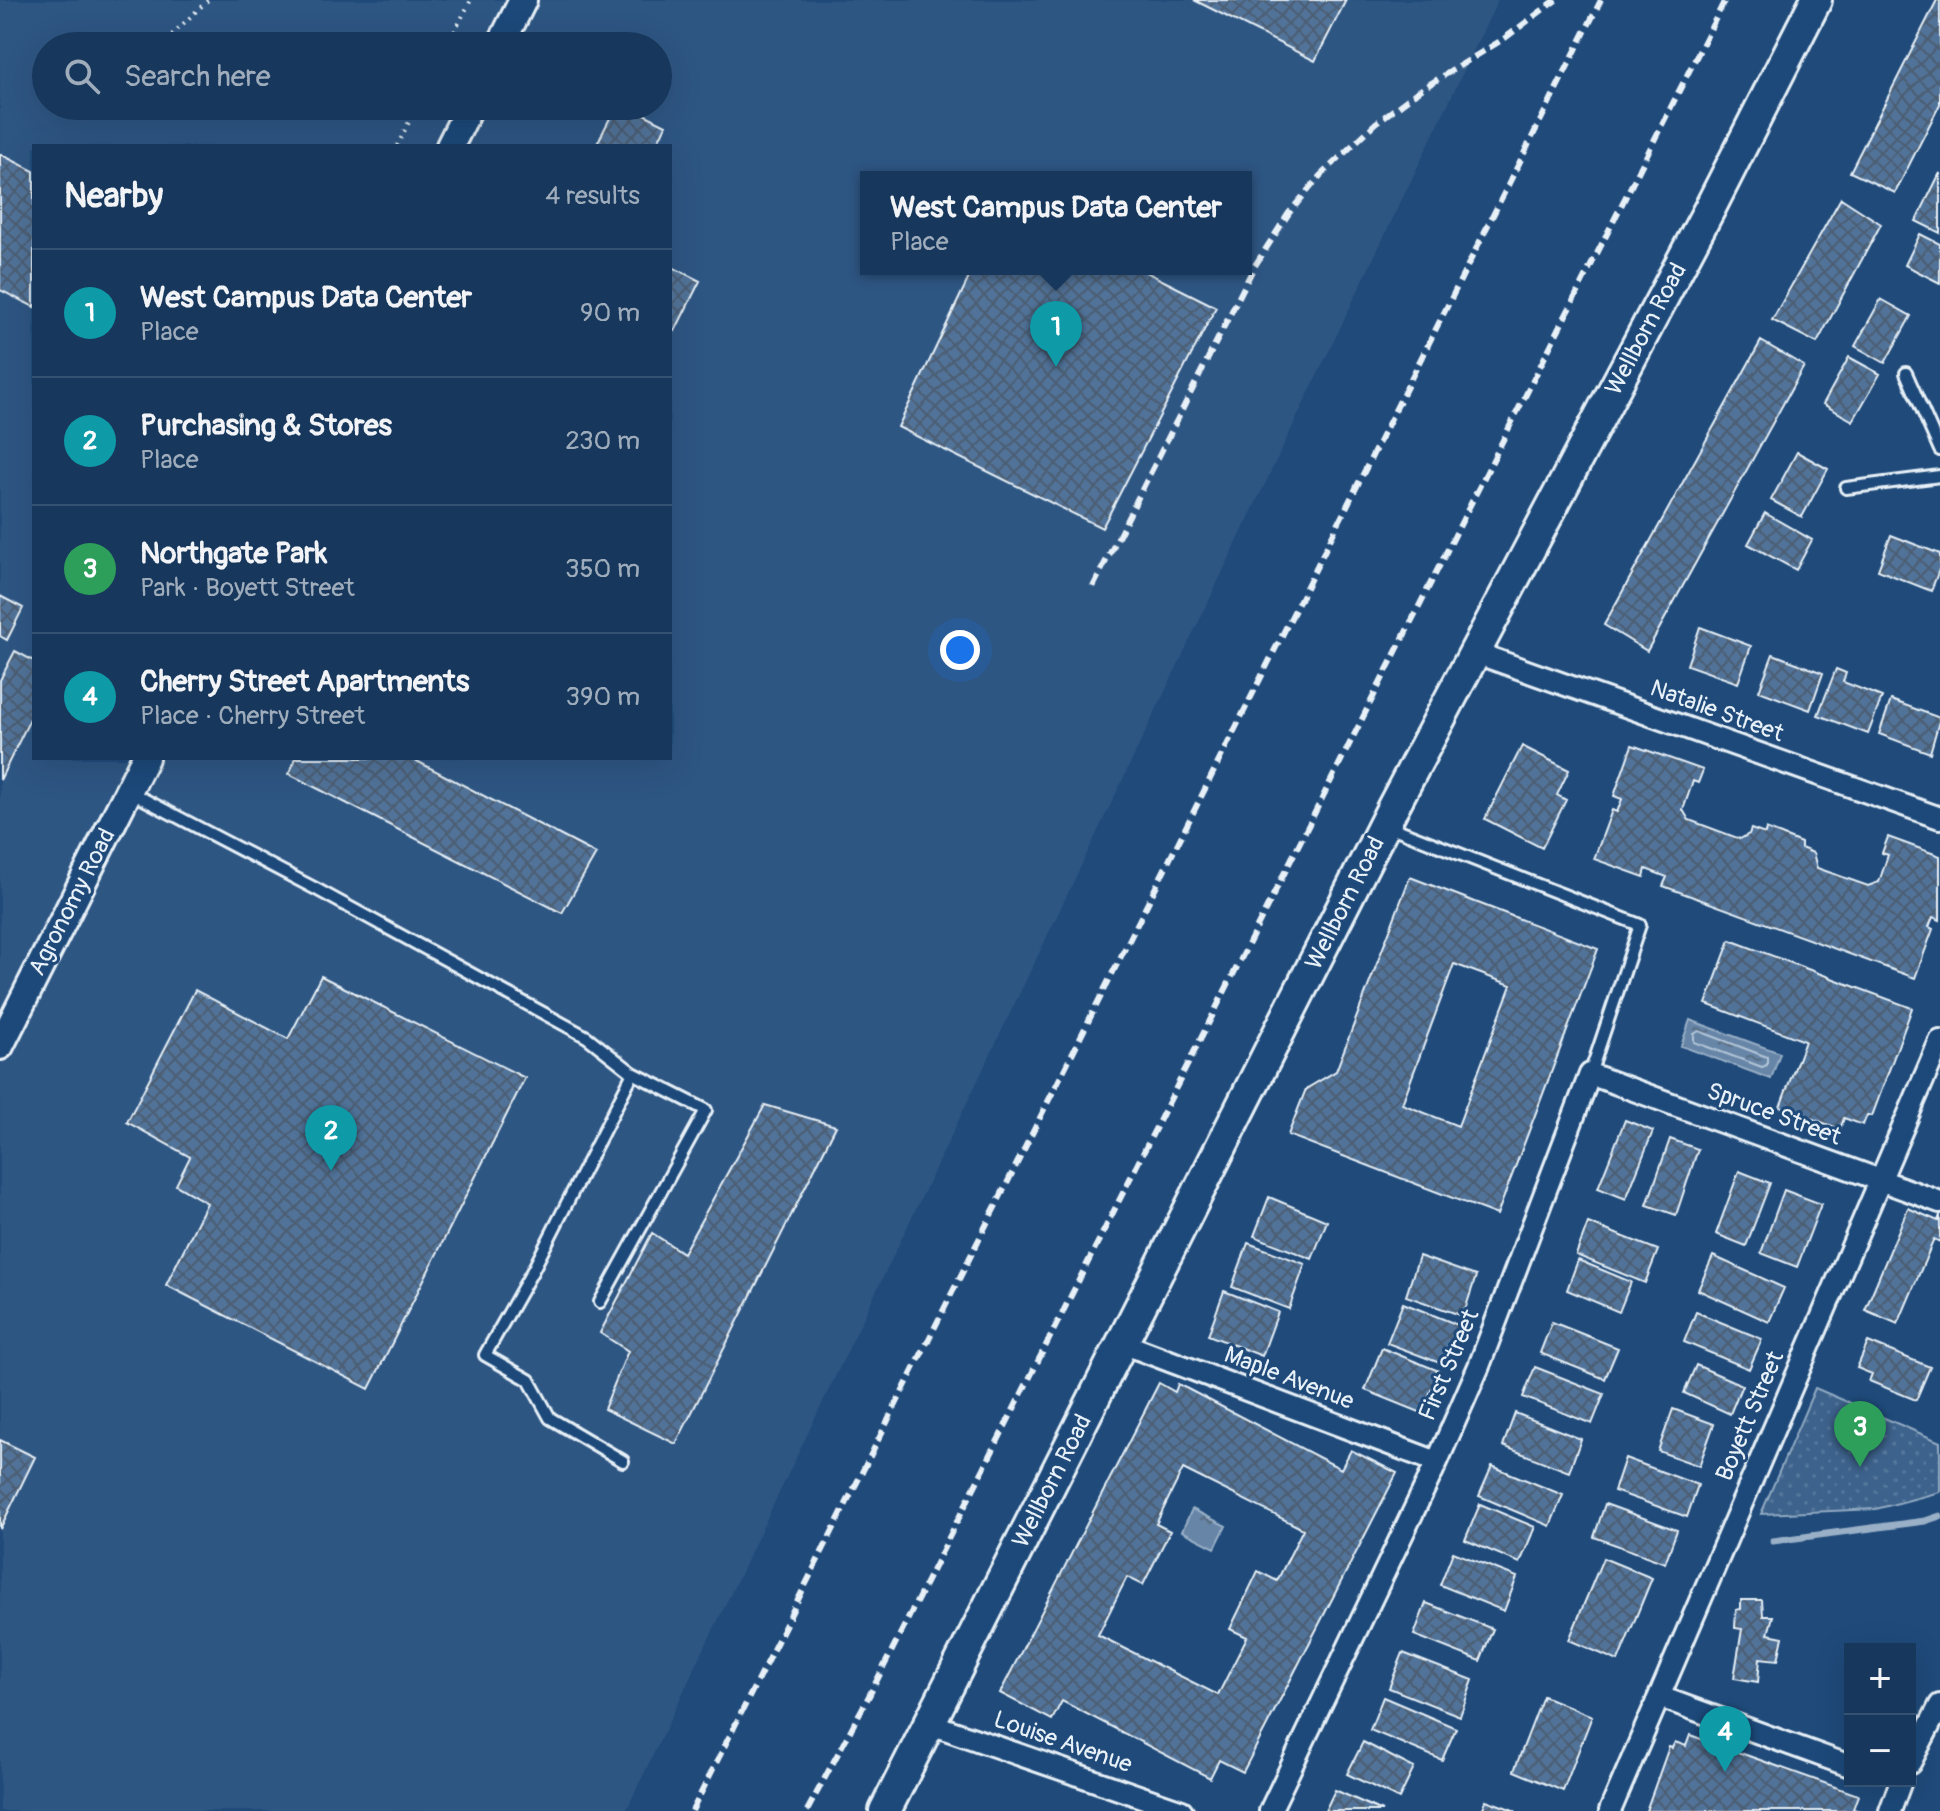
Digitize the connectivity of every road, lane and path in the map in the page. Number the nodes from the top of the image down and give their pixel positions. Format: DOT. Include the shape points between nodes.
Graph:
graph roads {
  1 [pos="208,0"];
  2 [pos="471,0"];
  3 [pos="523,0"];
  4 [pos="1816,0"];
  5 [pos="175,32"];
  6 [pos="454,32"];
  7 [pos="507,32"];
  8 [pos="410,120"];
  9 [pos="463,120"];
  10 [pos="398,144"];
  11 [pos="451,144"];
  12 [pos="1906,373"];
  13 [pos="1940,450"];
  14 [pos="1940,476"];
  15 [pos="1846,488"];
  16 [pos="1476,653"];
  17 [pos="144,760"];
  18 [pos="128,791"];
  19 [pos="1940,818"];
  20 [pos="1385,825"];
  21 [pos="1940,1041"];
  22 [pos="0,1046"];
  23 [pos="633,1073"];
  24 [pos="1590,1074"];
  25 [pos="1879,1180"];
  26 [pos="1940,1202"];
  27 [pos="600,1302"];
  28 [pos="1122,1343"];
  29 [pos="623,1461"];
  30 [pos="1437,1462"];
  31 [pos="1660,1697"];
  32 [pos="1940,1705"];
  33 [pos="928,1723"];
  34 [pos="1916,1751"];
  35 [pos="1844,1764"];
  36 [pos="1897,1787"];
  37 [pos="885,1811"];
  38 [pos="1182,1811"];
  39 [pos="1270,1811"];
  40 [pos="1610,1811"];
  41 [pos="1890,1811"];
  1 -- 5 [label="path"];
  2 -- 6 [label="path"];
  3 -- 7 [label="street"];
  4 -- 16 [label="main road, Wellborn Road"];
  8 -- 10 [label="path"];
  9 -- 11 [label="street"];
  12 -- 13 [label="lane"];
  14 -- 15 [label="lane"];
  16 -- 19 [label="street, Natalie Street"];
  16 -- 20 [label="main road, Wellborn Road"];
  17 -- 18 [label="street, Agronomy Road"];
  18 -- 22 [label="street, Agronomy Road"];
  18 -- 23 [label="lane" via="587,1037"];
  20 -- 24 [label="lane, First Street" via="1640,925"];
  20 -- 28 [label="main road, Wellborn Road"];
  21 -- 25 [label="street, Boyett Street"];
  23 -- 27 [label="lane" via="706,1110"];
  23 -- 29 [label="lane" via="485,1355 529,1380 550,1418"];
  24 -- 25 [label="street, Spruce Street"];
  24 -- 30 [label="street, First Street"];
  25 -- 26 [label="street, Spruce Street"];
  25 -- 31 [label="street, Boyett Street"];
  28 -- 30 [label="street, Maple Avenue"];
  28 -- 33 [label="main road, Wellborn Road"];
  30 -- 39 [label="street, First Street"];
  31 -- 35 [label="street"];
  31 -- 40 [label="street, Boyett Street"];
  32 -- 34 [label="street"];
  33 -- 37 [label="main road, Wellborn Road"];
  33 -- 38 [label="street, Louise Avenue"];
  36 -- 41 [label="street"];
}
